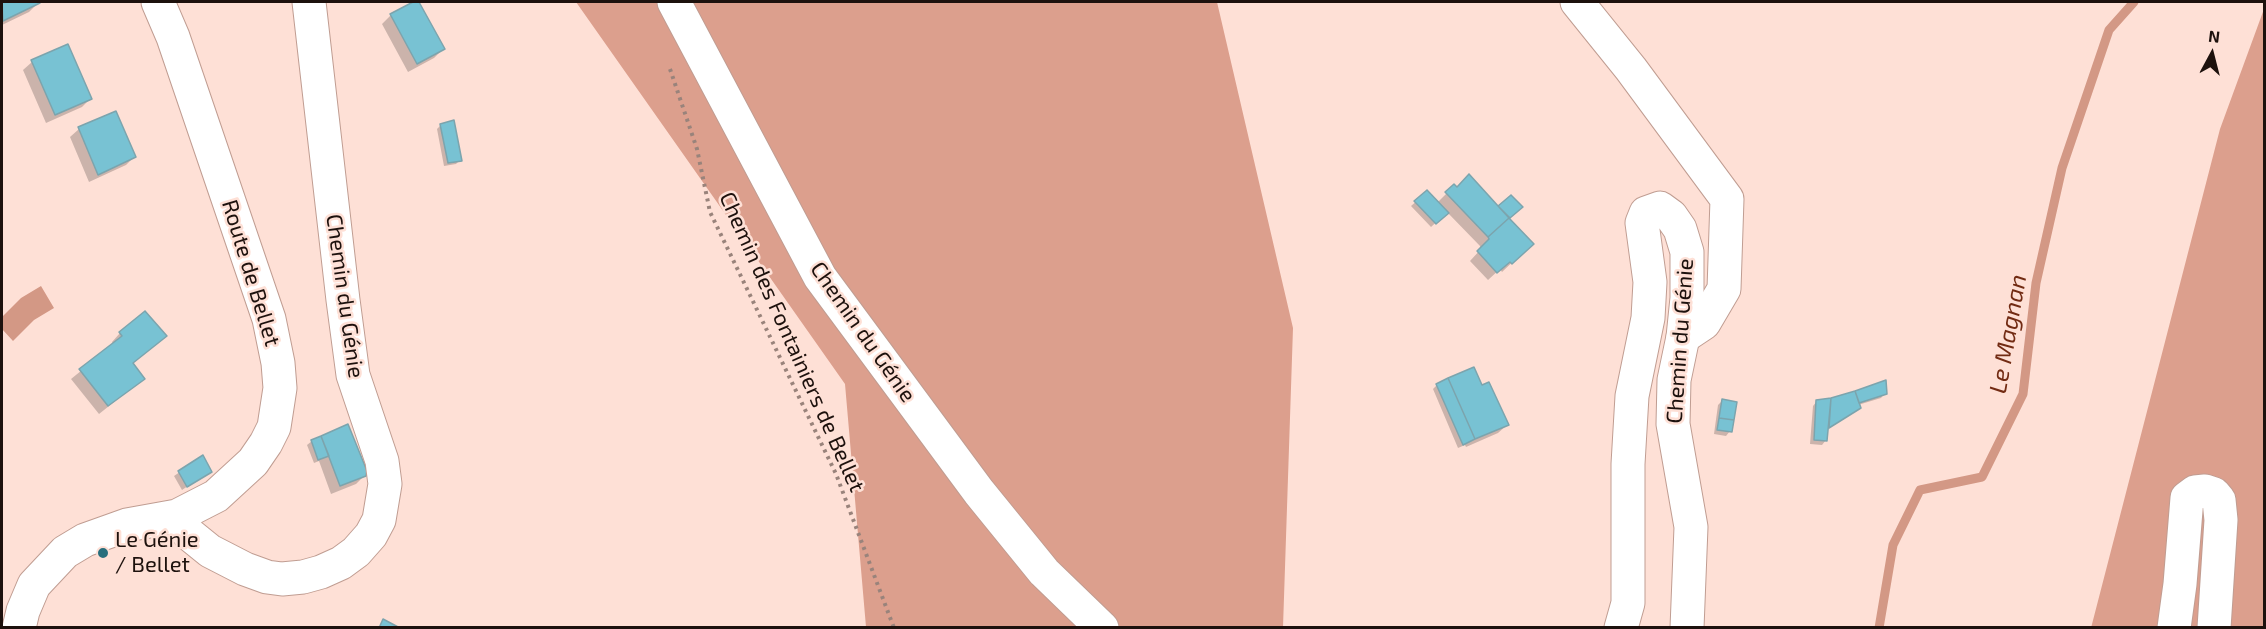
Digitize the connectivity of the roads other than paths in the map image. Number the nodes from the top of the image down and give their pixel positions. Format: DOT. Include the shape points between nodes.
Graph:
graph roads {
  1 [pos="158,2"];
  2 [pos="309,2"];
  3 [pos="674,2"];
  4 [pos="1577,2"];
  5 [pos="1683,337"];
  6 [pos="177,516"];
  7 [pos="19,627"];
  8 [pos="1102,627"];
  9 [pos="1621,627"];
  10 [pos="1687,627"];
  11 [pos="2174,627"];
  12 [pos="2214,627"];
  1 -- 6 [label="street, Route de Bellet" via="269,318 280,387 274,427 253,462 216,496"];
  2 -- 6 [label="street, Chemin du Génie" via="353,375 382,461 385,484 379,520 356,552 340,563 303,577 282,579 245,569 210,551 189,534"];
  3 -- 8 [label="street, Chemin du Génie" via="820,277 979,492 1044,572"];
  4 -- 5 [label="street" via="1727,199 1724,289 1704,323"];
  5 -- 9 [label="street, Chemin du Génie" via="1687,252 1680,229 1660,208 1646,213 1642,223 1650,282 1648,318 1632,396 1628,603"];
  5 -- 10 [label="street, Chemin du Génie" via="1674,380 1673,424 1691,527"];
  6 -- 7 [label="street, Route de Bellet" via="127,525 85,540 65,552 34,585"];
  11 -- 12 [label="street" via="2187,498 2205,491 2218,500 2221,520"];
}
